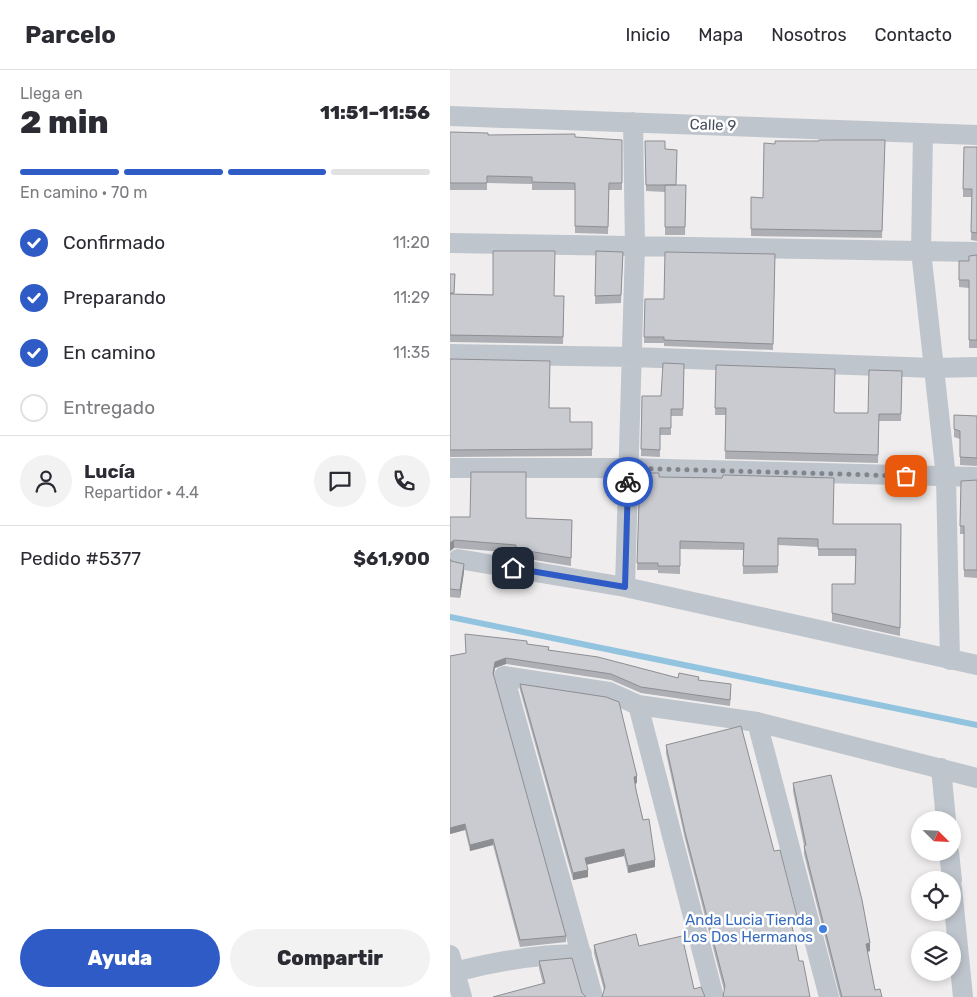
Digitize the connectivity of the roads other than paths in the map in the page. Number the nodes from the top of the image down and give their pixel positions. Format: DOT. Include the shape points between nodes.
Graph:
graph roads {
  1 [pos="450,116"];
  2 [pos="634,122"];
  3 [pos="923,133"];
  4 [pos="977,135"];
  5 [pos="450,243"];
  6 [pos="635,246"];
  7 [pos="921,251"];
  8 [pos="977,252"];
  9 [pos="450,354"];
  10 [pos="632,357"];
  11 [pos="977,367"];
  12 [pos="934,368"];
  13 [pos="450,468"];
  14 [pos="629,468"];
  15 [pos="946,477"];
  16 [pos="977,477"];
  17 [pos="458,559"];
  18 [pos="625,587"];
  19 [pos="950,660"];
  20 [pos="977,665"];
  21 [pos="638,705"];
  22 [pos="757,722"];
  23 [pos="941,768"];
  24 [pos="977,778"];
  25 [pos="945,811"];
  26 [pos="955,921"];
  27 [pos="582,954"];
  28 [pos="452,964"];
  29 [pos="458,996"];
  30 [pos="593,997"];
  31 [pos="714,997"];
  32 [pos="830,997"];
  33 [pos="963,997"];
  1 -- 2 [label="street, Calle 9"];
  2 -- 3 [label="street, Calle 9"];
  2 -- 6 [label="street"];
  3 -- 4 [label="street, Calle 9"];
  3 -- 7 [label="street"];
  5 -- 6 [label="street"];
  6 -- 7 [label="street"];
  6 -- 10 [label="street"];
  7 -- 8 [label="street"];
  7 -- 12 [label="street"];
  9 -- 10 [label="street"];
  10 -- 12 [label="street"];
  10 -- 14 [label="street"];
  11 -- 12 [label="street"];
  12 -- 15 [label="street"];
  13 -- 14 [label="street"];
  14 -- 15 [label="street"];
  14 -- 18 [label="street"];
  15 -- 16 [label="street"];
  15 -- 19 [label="street"];
  17 -- 18 [label="street"];
  18 -- 19 [label="street"];
  19 -- 20 [label="street"];
  21 -- 22 [label="street"];
  21 -- 27 [label="street" via="609,692 504,676"];
  21 -- 31 [label="street"];
  22 -- 23 [label="street"];
  22 -- 32 [label="street"];
  23 -- 24 [label="street"];
  23 -- 25 [label="street"];
  26 -- 33 [label="street"];
  27 -- 28 [label="street" via="552,954 487,964"];
  27 -- 30 [label="street"];
  28 -- 29 [label="street"];
}
